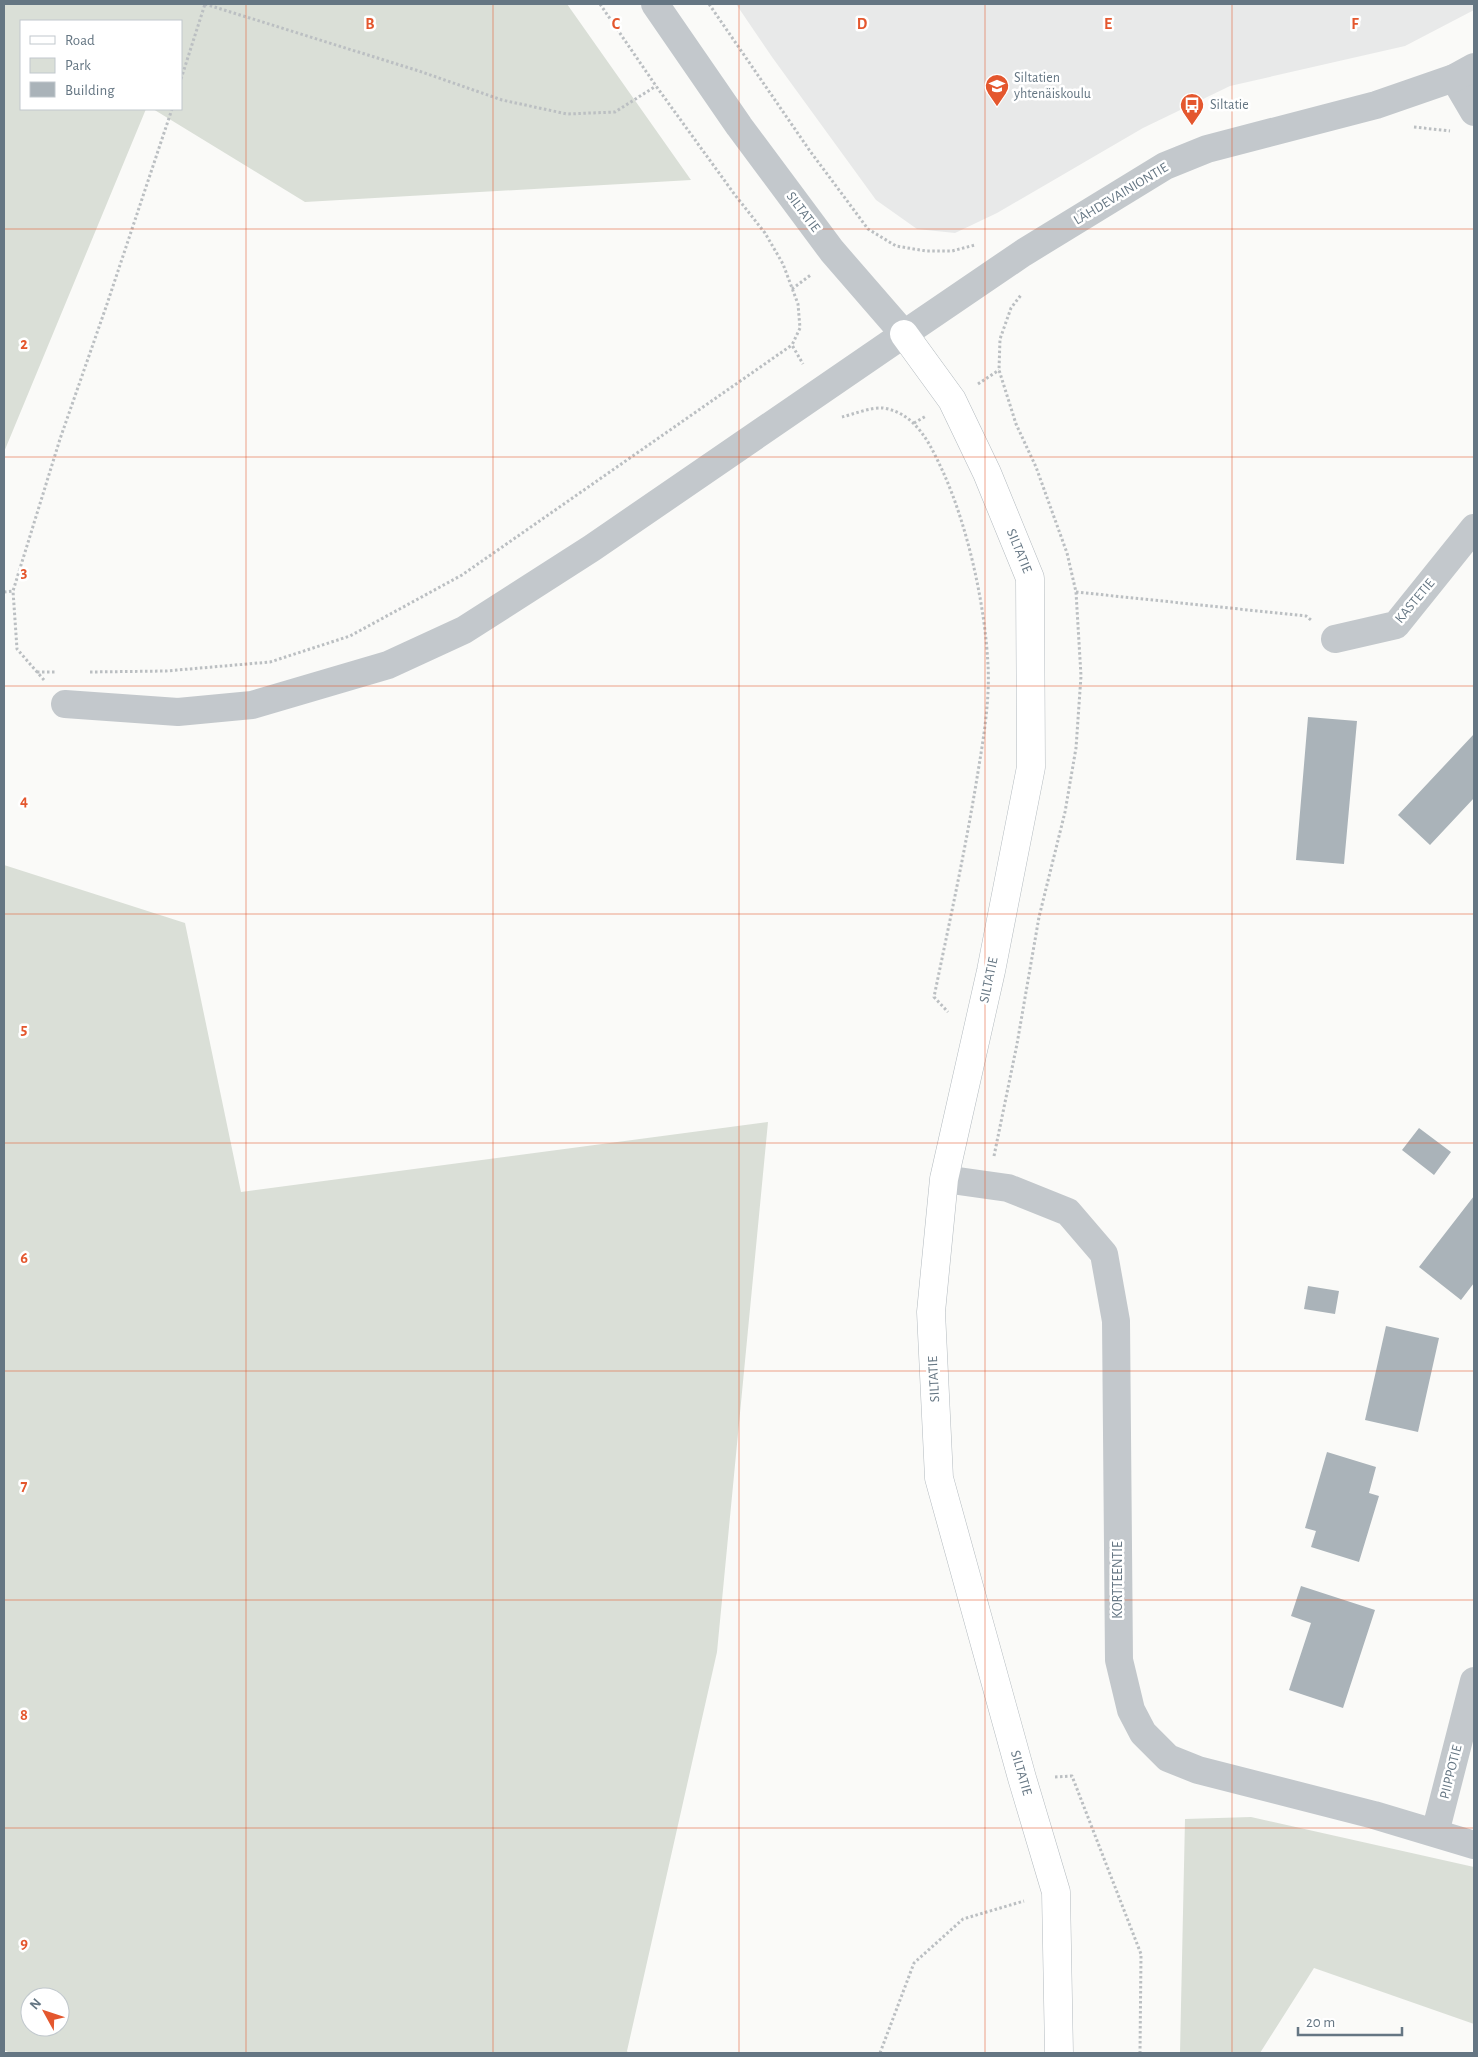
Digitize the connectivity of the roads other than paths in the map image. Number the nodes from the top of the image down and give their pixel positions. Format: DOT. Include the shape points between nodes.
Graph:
graph roads {
  1 [pos="655,4"];
  2 [pos="1464,72"];
  3 [pos="1474,112"];
  4 [pos="904,334"];
  5 [pos="1474,528"];
  6 [pos="1335,639"];
  7 [pos="65,704"];
  8 [pos="944,1179"];
  9 [pos="1474,1681"];
  10 [pos="1435,1833"];
  11 [pos="1474,1845"];
  12 [pos="1059,2053"];
  1 -- 4 [label="street, SILTATIE" via="739,126 832,251"];
  2 -- 3 [label="street"];
  2 -- 4 [label="street, LÄHDEVAINIONTIE" via="1376,105 1208,149 1165,166 1023,253"];
  4 -- 7 [label="street, LÄHDEVAINIONTIE" via="592,548 464,630 388,665 252,705 178,712"];
  4 -- 8 [label="main road, SILTATIE" via="952,400 987,473 1030,578 1031,767 991,971"];
  5 -- 6 [label="street, KASTETIE" via="1396,625"];
  8 -- 10 [label="street, KORTTEENTIE" via="1008,1188 1068,1212 1104,1254 1116,1321 1119,1660 1130,1710 1143,1733 1168,1758 1198,1770"];
  8 -- 12 [label="main road, SILTATIE" via="930,1312 939,1478 1056,1892"];
  9 -- 10 [label="street, PIIPPOTIE"];
  10 -- 11 [label="street, KORTTEENTIE"];
}
